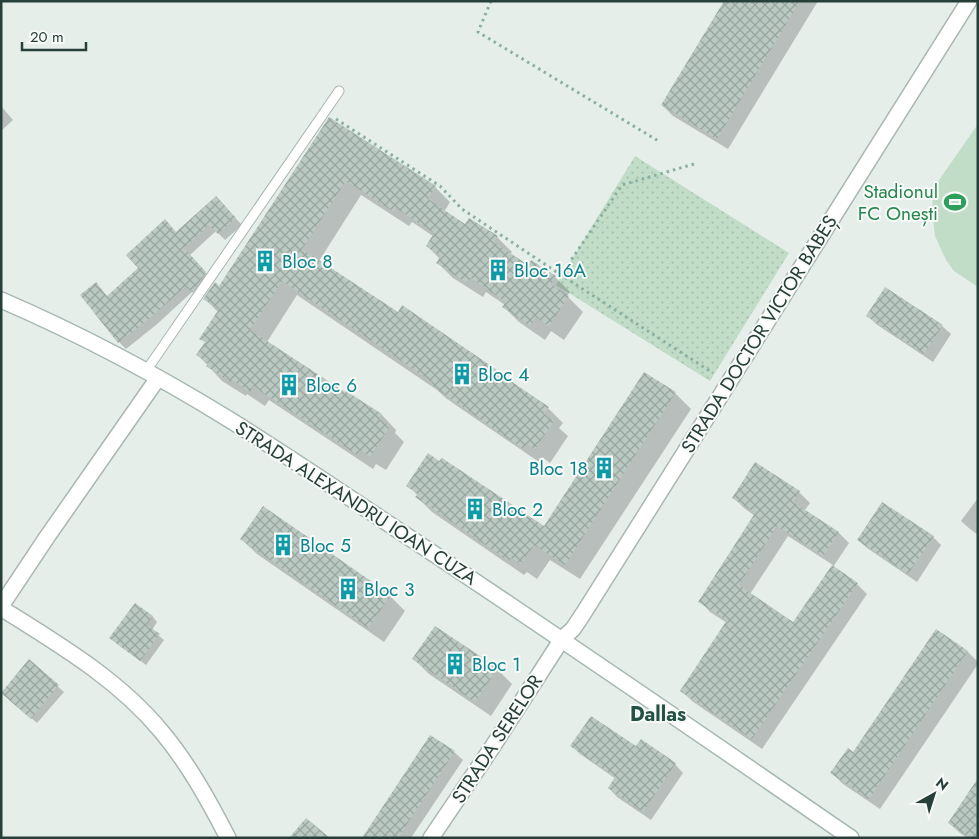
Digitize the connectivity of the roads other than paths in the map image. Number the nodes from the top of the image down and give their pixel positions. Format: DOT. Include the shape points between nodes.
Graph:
graph roads {
  1 [pos="969,1"];
  2 [pos="339,91"];
  3 [pos="1,300"];
  4 [pos="152,375"];
  5 [pos="1,607"];
  6 [pos="562,639"];
  7 [pos="228,838"];
  8 [pos="431,838"];
  9 [pos="851,838"];
  1 -- 6 [label="street, STRADA DOCTOR VICTOR BABEȘ" via="583,614"];
  2 -- 4 [label="lane"];
  3 -- 4 [label="street, STRADA ALEXANDRU IOAN CUZA"];
  4 -- 5 [label="street"];
  4 -- 6 [label="street, STRADA ALEXANDRU IOAN CUZA" via="229,419"];
  5 -- 7 [label="street" via="87,663 142,710 188,768"];
  6 -- 8 [label="street, STRADA SERELOR"];
  6 -- 9 [label="street, STRADA ALEXANDRU IOAN CUZA"];
}
